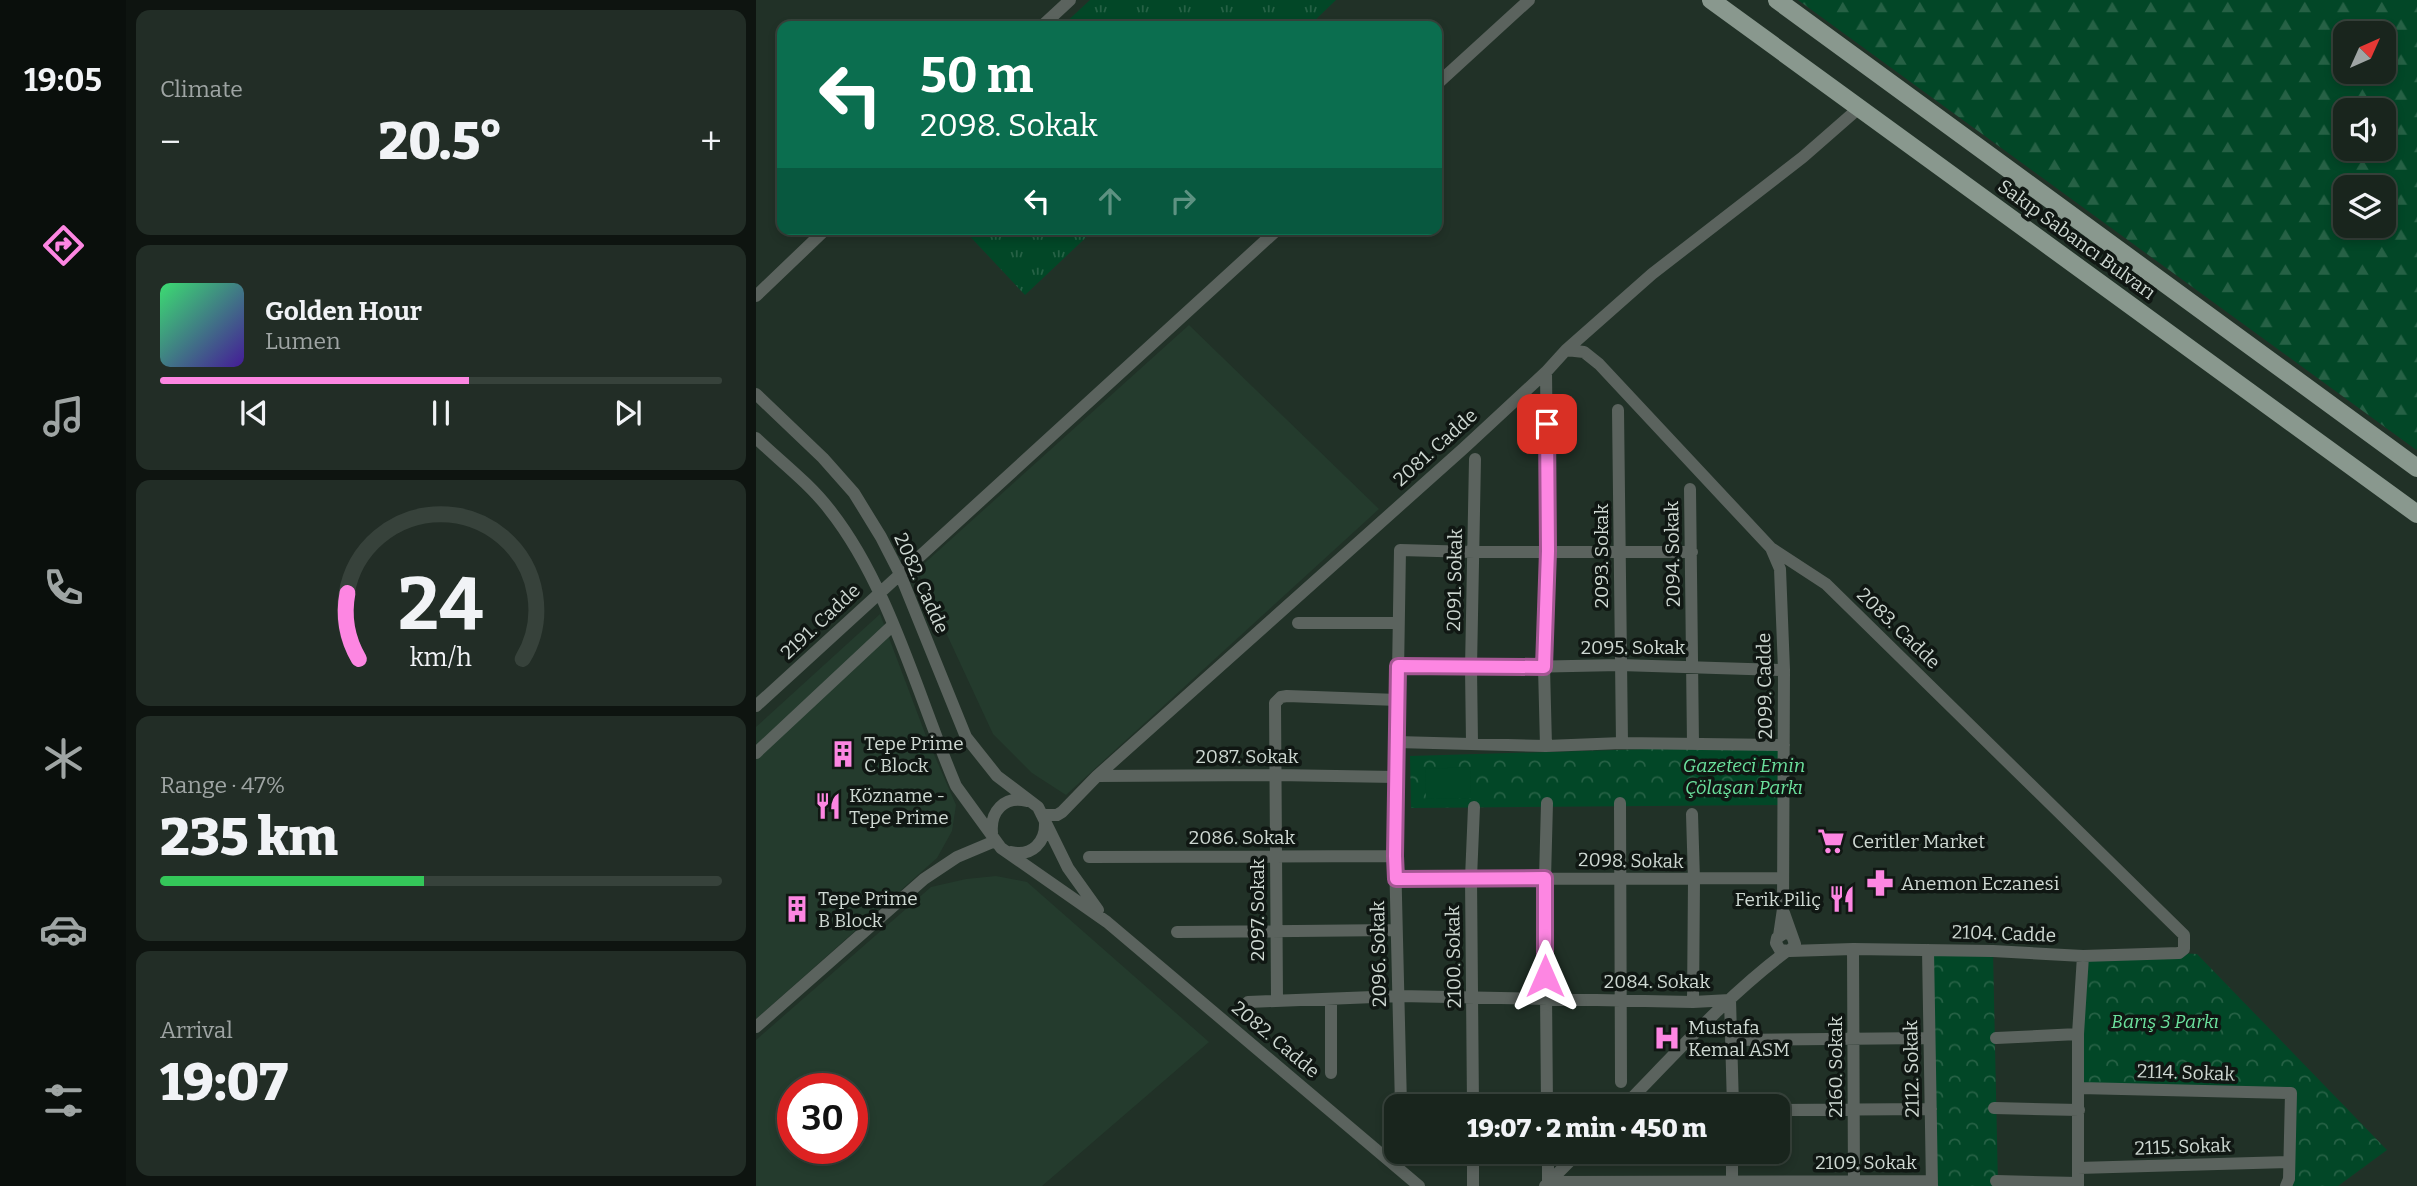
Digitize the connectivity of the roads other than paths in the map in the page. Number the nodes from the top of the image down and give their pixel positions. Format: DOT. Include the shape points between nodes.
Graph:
graph roads {
  1 [pos="1070,0"];
  2 [pos="1529,0"];
  3 [pos="1711,0"];
  4 [pos="1777,0"];
  5 [pos="1047,21"];
  6 [pos="1442,79"];
  7 [pos="1859,108"];
  8 [pos="820,235"];
  9 [pos="1271,235"];
  10 [pos="756,296"];
  11 [pos="1566,350"];
  12 [pos="1546,372"];
  13 [pos="756,394"];
  14 [pos="1618,410"];
  15 [pos="756,438"];
  16 [pos="1475,459"];
  17 [pos="2417,468"];
  18 [pos="1690,489"];
  19 [pos="2417,514"];
  20 [pos="1771,548"];
  21 [pos="1548,551"];
  22 [pos="1621,551"];
  23 [pos="1474,552"];
  24 [pos="1692,552"];
  25 [pos="900,574"];
  26 [pos="880,592"];
  27 [pos="1298,623"];
  28 [pos="1398,623"];
  29 [pos="892,625"];
  30 [pos="1620,665"];
  31 [pos="1398,666"];
  32 [pos="1694,666"];
  33 [pos="1544,667"];
  34 [pos="1471,668"];
  35 [pos="1784,670"];
  36 [pos="1398,700"];
  37 [pos="756,706"];
  38 [pos="1397,743"];
  39 [pos="1472,743"];
  40 [pos="1622,743"];
  41 [pos="1693,744"];
  42 [pos="1784,744"];
  43 [pos="1546,746"];
  44 [pos="756,753"];
  45 [pos="1276,775"];
  46 [pos="1097,776"];
  47 [pos="1396,777"];
  48 [pos="1030,802"];
  49 [pos="1547,803"];
  50 [pos="1620,803"];
  51 [pos="1474,807"];
  52 [pos="1692,814"];
  53 [pos="1043,815"];
  54 [pos="994,837"];
  55 [pos="1009,852"];
  56 [pos="1276,856"];
  57 [pos="1395,856"];
  58 [pos="1089,858"];
  59 [pos="1471,878"];
  60 [pos="1545,878"];
  61 [pos="1619,878"];
  62 [pos="1783,878"];
  63 [pos="1396,879"];
  64 [pos="1695,880"];
  65 [pos="1107,922"];
  66 [pos="1276,930"];
  67 [pos="1396,930"];
  68 [pos="1177,932"];
  69 [pos="1785,937"];
  70 [pos="1853,949"];
  71 [pos="1828,950"];
  72 [pos="1928,950"];
  73 [pos="1789,951"];
  74 [pos="2179,953"];
  75 [pos="2084,956"];
  76 [pos="1762,970"];
  77 [pos="1398,996"];
  78 [pos="1473,997"];
  79 [pos="1277,999"];
  80 [pos="1331,1000"];
  81 [pos="1545,1000"];
  82 [pos="1620,1000"];
  83 [pos="1730,1000"];
  84 [pos="1248,1002"];
  85 [pos="1693,1002"];
  86 [pos="756,1027"];
  87 [pos="2078,1034"];
  88 [pos="1929,1038"];
  89 [pos="1996,1038"];
  90 [pos="1733,1040"];
  91 [pos="1855,1040"];
  92 [pos="1331,1073"];
  93 [pos="1621,1082"];
  94 [pos="2080,1088"];
  95 [pos="1401,1094"];
  96 [pos="1473,1094"];
  97 [pos="1547,1094"];
  98 [pos="1636,1094"];
  99 [pos="1732,1094"];
  100 [pos="1994,1108"];
  101 [pos="1931,1109"];
  102 [pos="1790,1110"];
  103 [pos="1854,1110"];
  104 [pos="2079,1110"];
  105 [pos="2289,1162"];
  106 [pos="1473,1164"];
  107 [pos="1548,1164"];
  108 [pos="1567,1164"];
  109 [pos="1732,1164"];
  110 [pos="2078,1168"];
  111 [pos="1996,1181"];
  112 [pos="1932,1183"];
  113 [pos="1547,1184"];
  114 [pos="1732,1184"];
  115 [pos="1854,1184"];
  116 [pos="2078,1185"];
  117 [pos="1419,1186"];
  118 [pos="1473,1186"];
  119 [pos="2286,1186"];
  1 -- 5 [label="street"];
  2 -- 6 [label="street"];
  3 -- 7 [label="main road, Sakıp Sabancı Bulvarı"];
  4 -- 17 [label="main road, Sakıp Sabancı Bulvarı"];
  7 -- 11 [label="street, 2081. Cadde" via="1652,274"];
  7 -- 19 [label="main road, Sakıp Sabancı Bulvarı"];
  8 -- 10 [label="street"];
  9 -- 25 [label="street, 2191. Cadde"];
  11 -- 12 [label="street, 2081. Cadde"];
  11 -- 20 [label="street, 2083. Cadde" via="1584,352 1599,364"];
  12 -- 21 [label="street"];
  12 -- 46 [label="street, 2081. Cadde"];
  13 -- 25 [label="street, 2082. Cadde" via="840,475"];
  14 -- 22 [label="street, 2093. Sokak"];
  15 -- 26 [label="street, 2082. Cadde" via="829,508"];
  16 -- 23 [label="street, 2091. Sokak"];
  18 -- 24 [label="street, 2094. Sokak"];
  20 -- 35 [label="street, 2099. Cadde" via="1780,569"];
  20 -- 74 [label="street, 2083. Cadde" via="1826,584 2184,935 2184,949"];
  21 -- 22 [label="street"];
  21 -- 23 [label="street"];
  21 -- 33 [label="street"];
  22 -- 24 [label="street"];
  22 -- 30 [label="street, 2093. Sokak"];
  23 -- 28 [label="street, 2096. Sokak" via="1400,550"];
  23 -- 34 [label="street, 2091. Sokak"];
  24 -- 32 [label="street, 2094. Sokak"];
  25 -- 26 [label="street, 2191. Cadde"];
  25 -- 48 [label="street, 2082. Cadde" via="966,737 997,776"];
  26 -- 29 [label="street, 2082. Cadde"];
  26 -- 37 [label="street, 2191. Cadde"];
  27 -- 28 [label="street"];
  28 -- 31 [label="street, 2096. Sokak"];
  29 -- 44 [label="street"];
  29 -- 54 [label="street, 2082. Cadde" via="956,786"];
  30 -- 32 [label="street, 2095. Sokak"];
  30 -- 33 [label="street, 2095. Sokak"];
  30 -- 40 [label="street, 2093. Sokak"];
  31 -- 34 [label="street, 2095. Sokak"];
  31 -- 36 [label="street, 2096. Sokak"];
  32 -- 35 [label="street, 2095. Sokak"];
  32 -- 41 [label="street, 2094. Sokak"];
  33 -- 34 [label="street, 2095. Sokak"];
  33 -- 43 [label="street"];
  34 -- 39 [label="street, 2091. Sokak"];
  35 -- 42 [label="street, 2099. Cadde"];
  36 -- 38 [label="street, 2096. Sokak"];
  36 -- 45 [label="street, 2097. Sokak" via="1281,696 1275,705"];
  38 -- 39 [label="street"];
  38 -- 47 [label="street, 2096. Sokak"];
  39 -- 43 [label="street"];
  40 -- 41 [label="street"];
  40 -- 43 [label="street"];
  41 -- 42 [label="street"];
  42 -- 62 [label="street, 2099. Cadde"];
  45 -- 46 [label="street, 2087. Sokak"];
  45 -- 47 [label="street, 2087. Sokak"];
  45 -- 56 [label="street, 2097. Sokak"];
  46 -- 53 [label="street, 2081. Cadde" via="1057,816"];
  47 -- 57 [label="street, 2096. Sokak"];
  48 -- 53 [label="street, 2082. Cadde"];
  48 -- 54 [label="street" via="1004,803 993,816"];
  49 -- 60 [label="street"];
  50 -- 61 [label="street"];
  51 -- 59 [label="street, 2100. Sokak"];
  52 -- 64 [label="street"];
  53 -- 55 [label="street" via="1046,824 1041,842 1026,853"];
  53 -- 65 [label="street, 2082. Cadde" via="1068,868"];
  54 -- 55 [label="street, 2082. Cadde"];
  54 -- 86 [label="street" via="924,879"];
  55 -- 65 [label="street, 2082. Cadde"];
  56 -- 57 [label="street, 2086. Sokak"];
  56 -- 58 [label="street, 2086. Sokak"];
  56 -- 66 [label="street, 2097. Sokak"];
  57 -- 63 [label="street, 2096. Sokak"];
  59 -- 60 [label="street, 2098. Sokak"];
  59 -- 63 [label="street, 2098. Sokak"];
  59 -- 78 [label="street, 2100. Sokak"];
  60 -- 61 [label="street, 2098. Sokak"];
  60 -- 81 [label="street"];
  61 -- 64 [label="street, 2098. Sokak"];
  61 -- 82 [label="street"];
  62 -- 64 [label="street, 2098. Sokak"];
  62 -- 69 [label="street, 2099. Cadde"];
  63 -- 67 [label="street, 2096. Sokak"];
  64 -- 85 [label="street"];
  65 -- 117 [label="street, 2082. Cadde"];
  66 -- 67 [label="street"];
  66 -- 68 [label="street"];
  66 -- 79 [label="street, 2097. Sokak"];
  67 -- 77 [label="street, 2096. Sokak"];
  69 -- 71 [label="street, 2104. Cadde"];
  69 -- 73 [label="street" via="1778,948"];
  69 -- 76 [label="street"];
  70 -- 71 [label="street, 2104. Cadde"];
  70 -- 72 [label="street, 2104. Cadde"];
  70 -- 91 [label="street, 2160. Sokak"];
  71 -- 73 [label="street, 2104. Cadde"];
  72 -- 75 [label="street, 2104. Cadde"];
  72 -- 88 [label="street, 2112. Sokak"];
  73 -- 76 [label="street"];
  74 -- 75 [label="street, 2104. Cadde"];
  75 -- 87 [label="street"];
  76 -- 83 [label="street"];
  77 -- 78 [label="street, 2084. Sokak"];
  77 -- 80 [label="street, 2084. Sokak"];
  77 -- 95 [label="street, 2096. Sokak"];
  78 -- 81 [label="street, 2084. Sokak"];
  78 -- 96 [label="street, 2100. Sokak"];
  79 -- 80 [label="street, 2084. Sokak"];
  79 -- 84 [label="street, 2084. Sokak"];
  80 -- 92 [label="street"];
  81 -- 82 [label="street, 2084. Sokak"];
  81 -- 97 [label="street"];
  82 -- 85 [label="street, 2084. Sokak"];
  82 -- 93 [label="street"];
  83 -- 85 [label="street, 2084. Sokak"];
  83 -- 90 [label="street"];
  83 -- 98 [label="street"];
  87 -- 89 [label="street"];
  87 -- 94 [label="street"];
  88 -- 91 [label="street"];
  88 -- 101 [label="street, 2112. Sokak"];
  90 -- 91 [label="street"];
  90 -- 99 [label="street"];
  91 -- 103 [label="street, 2160. Sokak"];
  94 -- 104 [label="street"];
  94 -- 105 [label="street, 2114. Sokak" via="2291,1093"];
  100 -- 104 [label="street"];
  101 -- 103 [label="street"];
  101 -- 112 [label="street, 2112. Sokak"];
  102 -- 103 [label="street"];
  103 -- 115 [label="street, 2160. Sokak"];
  104 -- 110 [label="street"];
  105 -- 110 [label="street, 2115. Sokak"];
  105 -- 119 [label="street"];
  106 -- 118 [label="street"];
  107 -- 113 [label="street"];
  108 -- 113 [label="street"];
  109 -- 114 [label="street"];
  110 -- 116 [label="street"];
  111 -- 116 [label="street"];
  112 -- 115 [label="street, 2109. Sokak"];
  113 -- 114 [label="street, 2109. Sokak"];
  114 -- 115 [label="street, 2109. Sokak"];
}
